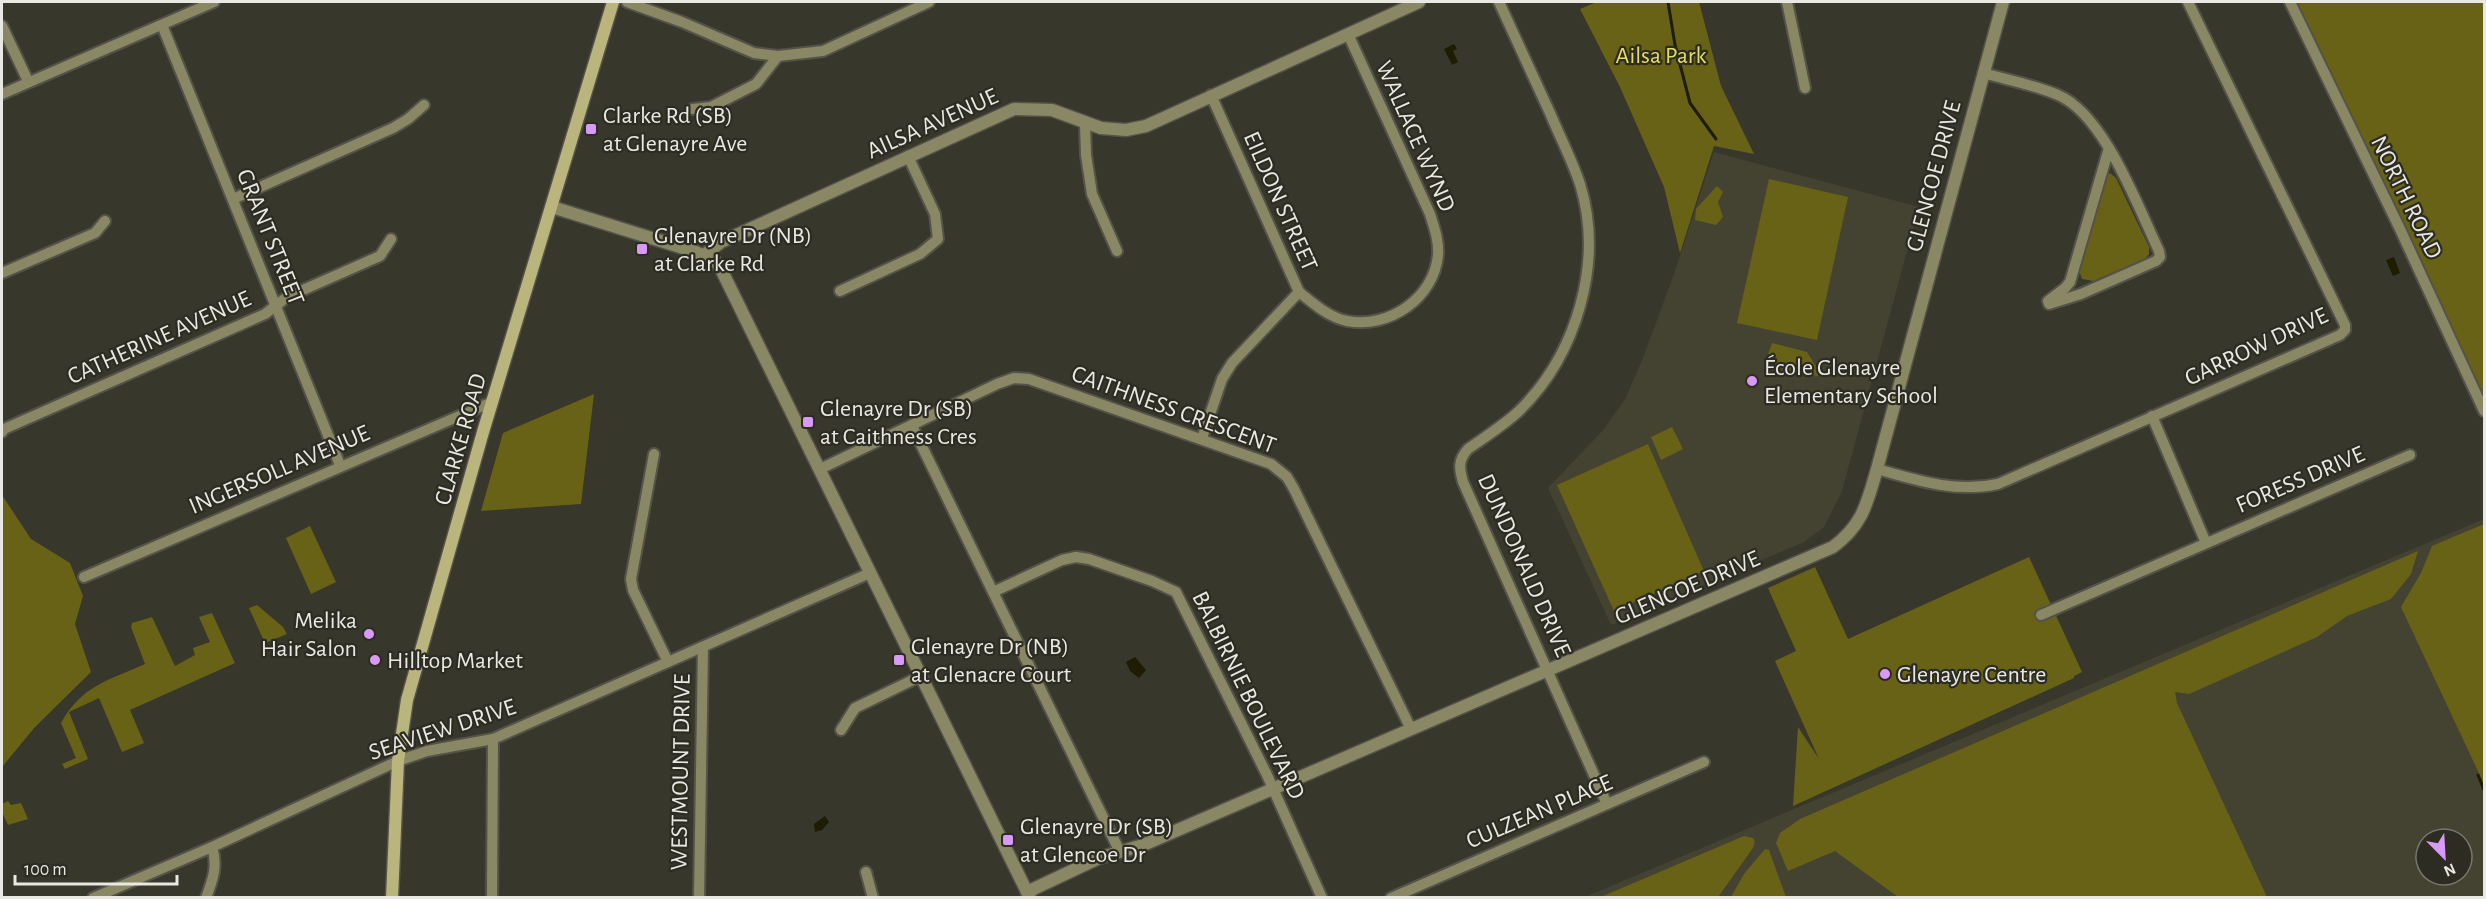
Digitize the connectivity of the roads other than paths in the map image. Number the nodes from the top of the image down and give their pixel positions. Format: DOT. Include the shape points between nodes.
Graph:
graph roads {
  1 [pos="214,2"];
  2 [pos="613,2"];
  3 [pos="627,2"];
  4 [pos="929,2"];
  5 [pos="1419,2"];
  6 [pos="1499,2"];
  7 [pos="1787,2"];
  8 [pos="2003,2"];
  9 [pos="2188,2"];
  10 [pos="2289,2"];
  11 [pos="162,25"];
  12 [pos="2,26"];
  13 [pos="1348,34"];
  14 [pos="778,56"];
  15 [pos="1983,73"];
  16 [pos="28,81"];
  17 [pos="1805,88"];
  18 [pos="2,94"];
  19 [pos="1211,95"];
  20 [pos="424,105"];
  21 [pos="693,110"];
  22 [pos="1085,124"];
  23 [pos="2109,148"];
  24 [pos="908,156"];
  25 [pos="233,199"];
  26 [pos="552,207"];
  27 [pos="105,221"];
  28 [pos="391,239"];
  29 [pos="1117,251"];
  30 [pos="703,256"];
  31 [pos="2,273"];
  32 [pos="840,291"];
  33 [pos="1299,291"];
  34 [pos="276,306"];
  35 [pos="492,402"];
  36 [pos="2484,411"];
  37 [pos="2152,416"];
  38 [pos="912,426"];
  39 [pos="2,432"];
  40 [pos="1202,438"];
  41 [pos="654,454"];
  42 [pos="2410,455"];
  43 [pos="340,465"];
  44 [pos="820,469"];
  45 [pos="1877,469"];
  46 [pos="2206,543"];
  47 [pos="870,573"];
  48 [pos="84,577"];
  49 [pos="993,592"];
  50 [pos="2041,615"];
  51 [pos="703,647"];
  52 [pos="668,662"];
  53 [pos="1549,670"];
  54 [pos="921,676"];
  55 [pos="1411,729"];
  56 [pos="841,730"];
  57 [pos="493,739"];
  58 [pos="398,761"];
  59 [pos="1704,762"];
  60 [pos="1273,788"];
  61 [pos="1607,804"];
  62 [pos="212,847"];
  63 [pos="1120,852"];
  64 [pos="866,872"];
  65 [pos="1028,895"];
  66 [pos="93,897"];
  67 [pos="206,897"];
  68 [pos="392,897"];
  69 [pos="492,897"];
  70 [pos="699,897"];
  71 [pos="873,897"];
  72 [pos="1322,897"];
  73 [pos="1391,897"];
  1 -- 11 [label="street"];
  2 -- 26 [label="main road, CLARKE ROAD"];
  3 -- 14 [label="street" via="754,53"];
  4 -- 14 [label="street" via="823,51"];
  5 -- 13 [label="street, AILSA AVENUE"];
  6 -- 53 [label="street, DUNDONALD DRIVE" via="1580,186 1589,237 1588,264 1570,338 1557,361 1519,411 1461,457 1459,467"];
  7 -- 17 [label="street"];
  8 -- 15 [label="street, GLENCOE DRIVE"];
  9 -- 37 [label="street, GARROW DRIVE" via="2345,330"];
  10 -- 36 [label="street, NORTH ROAD"];
  11 -- 16 [label="street"];
  11 -- 25 [label="street, GRANT STREET"];
  12 -- 16 [label="street"];
  13 -- 19 [label="street, AILSA AVENUE"];
  13 -- 33 [label="street, WALLACE WYND" via="1430,214 1438,253 1435,270 1422,293 1402,310 1366,322 1345,320 1320,310"];
  14 -- 21 [label="street" via="756,84 711,107"];
  15 -- 23 [label="street" via="2059,95 2090,118"];
  15 -- 45 [label="street, GLENCOE DRIVE"];
  16 -- 18 [label="street"];
  19 -- 22 [label="street, AILSA AVENUE" via="1146,126 1126,130"];
  19 -- 33 [label="street, EILDON STREET"];
  20 -- 25 [label="street" via="393,128"];
  22 -- 24 [label="street, AILSA AVENUE" via="1052,110 1014,109"];
  22 -- 29 [label="street" via="1092,194"];
  23 -- 23 [label="street" via="2160,257 2081,294 2049,304 2070,282"];
  24 -- 30 [label="street, AILSA AVENUE" via="721,242"];
  24 -- 32 [label="street" via="935,214 938,239 920,254"];
  25 -- 34 [label="street, GRANT STREET"];
  26 -- 30 [label="street"];
  26 -- 35 [label="main road, CLARKE ROAD"];
  27 -- 31 [label="street" via="95,233"];
  28 -- 34 [label="street, CATHERINE AVENUE" via="380,256 287,297"];
  30 -- 44 [label="street" via="716,262 723,272"];
  33 -- 40 [label="street, EILDON STREET" via="1232,363 1222,379"];
  34 -- 39 [label="street, CATHERINE AVENUE"];
  34 -- 43 [label="street, GRANT STREET"];
  35 -- 43 [label="street, INGERSOLL AVENUE"];
  35 -- 58 [label="main road, CLARKE ROAD" via="407,700"];
  37 -- 45 [label="street, GARROW DRIVE" via="1998,483 1977,488 1958,488"];
  37 -- 46 [label="street"];
  38 -- 40 [label="street, CAITHNESS CRESCENT" via="1014,378 1029,379"];
  38 -- 44 [label="street, CAITHNESS CRESCENT"];
  38 -- 49 [label="street"];
  40 -- 55 [label="street, CAITHNESS CRESCENT" via="1271,464 1287,477"];
  41 -- 52 [label="street" via="631,579"];
  42 -- 46 [label="street, FORESS DRIVE"];
  43 -- 48 [label="street, INGERSOLL AVENUE"];
  44 -- 47 [label="street"];
  45 -- 53 [label="street, GLENCOE DRIVE" via="1855,528 1833,547"];
  46 -- 50 [label="street, FORESS DRIVE"];
  47 -- 51 [label="street, SEAVIEW DRIVE"];
  47 -- 54 [label="street"];
  49 -- 60 [label="street, BALBIRNIE BOULEVARD" via="1076,557 1171,588 1182,602"];
  49 -- 63 [label="street"];
  51 -- 52 [label="street, SEAVIEW DRIVE"];
  51 -- 70 [label="street, WESTMOUNT DRIVE"];
  52 -- 57 [label="street, SEAVIEW DRIVE"];
  53 -- 55 [label="street, GLENCOE DRIVE"];
  53 -- 61 [label="street, DUNDONALD DRIVE"];
  54 -- 56 [label="street" via="855,708"];
  54 -- 65 [label="street"];
  55 -- 60 [label="street, GLENCOE DRIVE"];
  57 -- 58 [label="street, SEAVIEW DRIVE" via="427,751"];
  57 -- 69 [label="street"];
  58 -- 62 [label="street, SEAVIEW DRIVE"];
  58 -- 68 [label="main road, CLARKE ROAD"];
  59 -- 61 [label="street, CULZEAN PLACE"];
  60 -- 63 [label="street, GLENCOE DRIVE"];
  60 -- 72 [label="street, BALBIRNIE BOULEVARD"];
  61 -- 73 [label="street, CULZEAN PLACE"];
  62 -- 66 [label="street, SEAVIEW DRIVE"];
  62 -- 67 [label="street" via="216,870"];
  63 -- 65 [label="street, GLENCOE DRIVE" via="1099,858"];
  64 -- 71 [label="street"];
}
